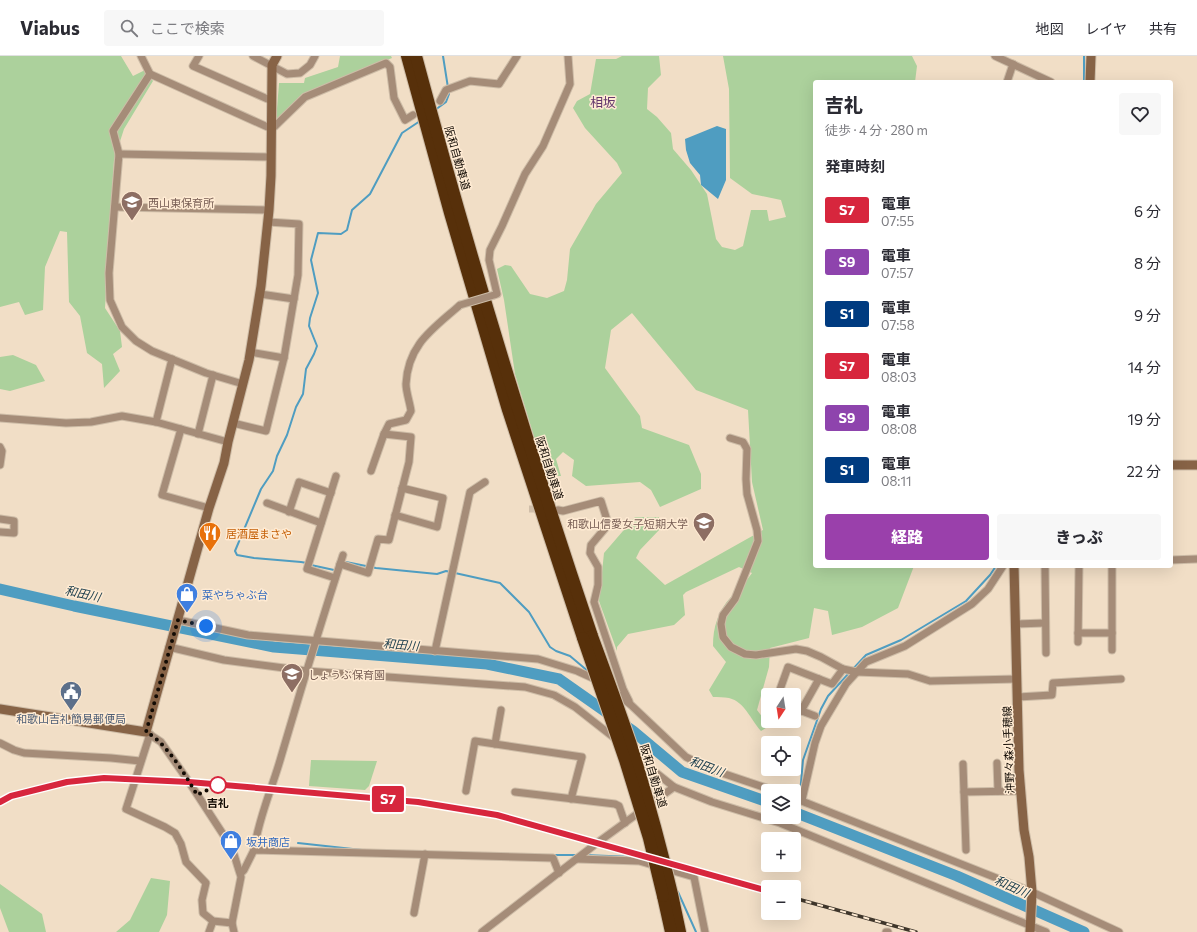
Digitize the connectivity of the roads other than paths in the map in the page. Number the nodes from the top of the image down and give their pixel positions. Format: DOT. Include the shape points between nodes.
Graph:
graph roads {
  1 [pos="141,56"];
  2 [pos="199,56"];
  3 [pos="253,56"];
  4 [pos="276,56"];
  5 [pos="315,56"];
  6 [pos="407,56"];
  7 [pos="416,56"];
  8 [pos="517,56"];
  9 [pos="568,56"];
  10 [pos="995,56"];
  11 [pos="1091,56"];
  12 [pos="1013,64"];
  13 [pos="272,65"];
  14 [pos="150,74"];
  15 [pos="1008,80"];
  16 [pos="1047,80"];
  17 [pos="1090,80"];
  18 [pos="272,101"];
  19 [pos="440,101"];
  20 [pos="413,115"];
  21 [pos="272,129"];
  22 [pos="119,154"];
  23 [pos="271,157"];
  24 [pos="115,207"];
  25 [pos="270,210"];
  26 [pos="268,222"];
  27 [pos="260,294"];
  28 [pos="294,299"];
  29 [pos="250,352"];
  30 [pos="284,358"];
  31 [pos="172,359"];
  32 [pos="213,375"];
  33 [pos="243,384"];
  34 [pos="0,418"];
  35 [pos="156,422"];
  36 [pos="233,423"];
  37 [pos="181,429"];
  38 [pos="198,434"];
  39 [pos="384,434"];
  40 [pos="730,438"];
  41 [pos="228,442"];
  42 [pos="0,447"];
  43 [pos="1173,464"];
  44 [pos="0,465"];
  45 [pos="1197,465"];
  46 [pos="371,471"];
  47 [pos="336,476"];
  48 [pos="485,482"];
  49 [pos="402,488"];
  50 [pos="331,493"];
  51 [pos="267,503"];
  52 [pos="209,508"];
  53 [pos="558,510"];
  54 [pos="289,512"];
  55 [pos="395,515"];
  56 [pos="0,519"];
  57 [pos="321,523"];
  58 [pos="0,532"];
  59 [pos="343,555"];
  60 [pos="1197,559"];
  61 [pos="1173,560"];
  62 [pos="340,564"];
  63 [pos="1002,568"];
  64 [pos="1014,568"];
  65 [pos="1045,568"];
  66 [pos="1079,568"];
  67 [pos="1112,568"];
  68 [pos="335,578"];
  69 [pos="177,621"];
  70 [pos="1045,623"];
  71 [pos="1016,624"];
  72 [pos="1078,633"];
  73 [pos="1112,633"];
  74 [pos="588,637"];
  75 [pos="315,642"];
  76 [pos="1078,642"];
  77 [pos="169,648"];
  78 [pos="434,650"];
  79 [pos="1112,650"];
  80 [pos="1046,653"];
  81 [pos="843,669"];
  82 [pos="307,670"];
  83 [pos="857,672"];
  84 [pos="819,679"];
  85 [pos="1018,679"];
  86 [pos="1121,679"];
  87 [pos="780,688"];
  88 [pos="1018,697"];
  89 [pos="631,705"];
  90 [pos="0,709"];
  91 [pos="501,710"];
  92 [pos="801,710"];
  93 [pos="815,716"];
  94 [pos="148,733"];
  95 [pos="0,743"];
  96 [pos="495,744"];
  97 [pos="140,761"];
  98 [pos="997,763"];
  99 [pos="963,764"];
  100 [pos="761,786"];
  101 [pos="674,787"];
  102 [pos="466,791"];
  103 [pos="998,791"];
  104 [pos="1021,791"];
  105 [pos="515,792"];
  106 [pos="964,792"];
  107 [pos="571,799"];
  108 [pos="802,800"];
  109 [pos="625,823"];
  110 [pos="254,850"];
  111 [pos="966,850"];
  112 [pos="425,854"];
  113 [pos="577,859"];
  114 [pos="240,873"];
  115 [pos="559,873"];
  116 [pos="1032,894"];
  117 [pos="667,895"];
  118 [pos="414,913"];
  119 [pos="213,921"];
  120 [pos="232,923"];
  121 [pos="1030,927"];
  122 [pos="209,932"];
  123 [pos="234,932"];
  124 [pos="482,932"];
  125 [pos="671,932"];
  126 [pos="680,932"];
  127 [pos="705,932"];
  128 [pos="1046,932"];
  129 [pos="1118,932"];
  1 -- 14 [label="street"];
  2 -- 18 [label="street" via="193,66"];
  3 -- 13 [label="street"];
  4 -- 13 [label="street"];
  5 -- 13 [label="street" via="310,65 300,73 287,74"];
  6 -- 74 [label="highway, 阪和自動車道" via="508,410"];
  7 -- 74 [label="highway, 阪和自動車道" via="485,302"];
  8 -- 19 [label="street" via="499,84 470,81 446,90"];
  9 -- 39 [label="street, bridge" via="570,84 543,146 525,174 490,250 489,260 497,294 460,305 421,340 411,358 406,385 411,411 406,420 389,424"];
  10 -- 12 [label="street"];
  11 -- 17 [label="street"];
  12 -- 15 [label="street"];
  12 -- 16 [label="street"];
  13 -- 18 [label="street"];
  14 -- 21 [label="street"];
  14 -- 22 [label="street" via="113,131"];
  18 -- 21 [label="street"];
  20 -- 21 [label="street" via="405,120 394,98 390,68 386,63 305,97"];
  21 -- 23 [label="street"];
  22 -- 23 [label="street"];
  22 -- 24 [label="street"];
  23 -- 25 [label="street"];
  24 -- 25 [label="street"];
  24 -- 31 [label="street" via="109,274 110,300 122,327 136,341"];
  25 -- 26 [label="street"];
  26 -- 27 [label="street"];
  26 -- 28 [label="street" via="299,224 298,275"];
  27 -- 28 [label="street"];
  27 -- 29 [label="street"];
  28 -- 30 [label="street"];
  29 -- 30 [label="street"];
  29 -- 33 [label="street"];
  30 -- 36 [label="street" via="266,431"];
  31 -- 32 [label="street"];
  31 -- 35 [label="street"];
  32 -- 33 [label="street"];
  32 -- 38 [label="street"];
  33 -- 36 [label="street"];
  34 -- 35 [label="street" via="66,423 91,422 122,416"];
  35 -- 37 [label="street"];
  36 -- 41 [label="street"];
  37 -- 38 [label="street"];
  37 -- 52 [label="street" via="162,495"];
  38 -- 41 [label="street"];
  39 -- 46 [label="street"];
  39 -- 49 [label="street" via="410,437 409,462"];
  40 -- 81 [label="street" via="743,442 747,449 747,494 758,530 758,541 735,599 723,615 723,637 731,647 745,654 756,655 796,649 807,651"];
  41 -- 52 [label="street"];
  42 -- 44 [label="street"];
  43 -- 45 [label="street"];
  47 -- 50 [label="street"];
  48 -- 78 [label="street" via="470,492"];
  49 -- 55 [label="street"];
  49 -- 55 [label="street" via="443,498 437,527"];
  50 -- 54 [label="street" via="299,482"];
  50 -- 57 [label="street"];
  51 -- 54 [label="street"];
  52 -- 69 [label="street"];
  53 -- 89 [label="street" via="563,511 601,501 607,526 591,545 590,553 598,567 598,586 594,602 623,689"];
  54 -- 57 [label="street"];
  55 -- 62 [label="street" via="389,540 378,539 368,573"];
  56 -- 58 [label="street" via="14,521 14,533"];
  57 -- 68 [label="street" via="307,569"];
  59 -- 62 [label="street"];
  60 -- 61 [label="street"];
  62 -- 68 [label="street"];
  63 -- 83 [label="street" via="988,589 972,604 905,646 866,662"];
  64 -- 71 [label="street, 沖野々森小手穂線"];
  65 -- 70 [label="street"];
  66 -- 72 [label="street"];
  67 -- 73 [label="street"];
  68 -- 75 [label="street"];
  69 -- 75 [label="street" via="248,635"];
  69 -- 77 [label="street"];
  70 -- 71 [label="street"];
  70 -- 80 [label="street"];
  71 -- 85 [label="street, 沖野々森小手穂線"];
  72 -- 73 [label="street"];
  72 -- 76 [label="street"];
  73 -- 79 [label="street"];
  74 -- 117 [label="highway, 阪和自動車道, bridge"];
  75 -- 78 [label="street"];
  75 -- 82 [label="street"];
  77 -- 82 [label="street" via="224,660"];
  77 -- 94 [label="street"];
  78 -- 89 [label="street" via="538,659 577,671 607,685"];
  81 -- 83 [label="street"];
  81 -- 84 [label="street" via="832,684"];
  82 -- 101 [label="street" via="525,687 554,695 593,720"];
  82 -- 110 [label="street" via="257,830"];
  83 -- 85 [label="street" via="908,674 930,681"];
  83 -- 108 [label="street" via="846,684 821,726"];
  84 -- 87 [label="street" via="788,667"];
  84 -- 92 [label="street"];
  85 -- 88 [label="street, 沖野々森小手穂線"];
  86 -- 88 [label="street" via="1053,683 1052,695"];
  88 -- 104 [label="street, 沖野々森小手穂線"];
  89 -- 100 [label="street" via="686,756 710,769"];
  90 -- 94 [label="street"];
  91 -- 96 [label="street"];
  92 -- 93 [label="street"];
  94 -- 97 [label="street"];
  94 -- 114 [label="street" via="161,742 189,782 232,848"];
  95 -- 97 [label="street" via="24,753"];
  96 -- 102 [label="street" via="475,741"];
  96 -- 107 [label="street" via="582,757"];
  97 -- 119 [label="street" via="126,809 175,833 186,862 206,882 202,900 203,913"];
  98 -- 103 [label="street"];
  99 -- 106 [label="street"];
  101 -- 109 [label="street"];
  101 -- 121 [label="street" via="780,823"];
  103 -- 104 [label="street"];
  103 -- 106 [label="street"];
  104 -- 116 [label="street, 沖野々森小手穂線"];
  105 -- 107 [label="street"];
  106 -- 111 [label="street"];
  107 -- 109 [label="street" via="615,804 619,806"];
  108 -- 116 [label="street"];
  109 -- 113 [label="street"];
  110 -- 112 [label="street"];
  110 -- 114 [label="street"];
  112 -- 115 [label="street" via="553,858"];
  112 -- 118 [label="street"];
  113 -- 115 [label="street"];
  113 -- 127 [label="street" via="639,861 694,877"];
  114 -- 120 [label="street"];
  115 -- 124 [label="street"];
  116 -- 121 [label="street, 沖野々森小手穂線"];
  116 -- 129 [label="street"];
  117 -- 125 [label="highway, 阪和自動車道"];
  117 -- 126 [label="highway, 阪和自動車道"];
  119 -- 120 [label="street"];
  119 -- 122 [label="street"];
  120 -- 123 [label="street"];
  121 -- 128 [label="street"];
}
